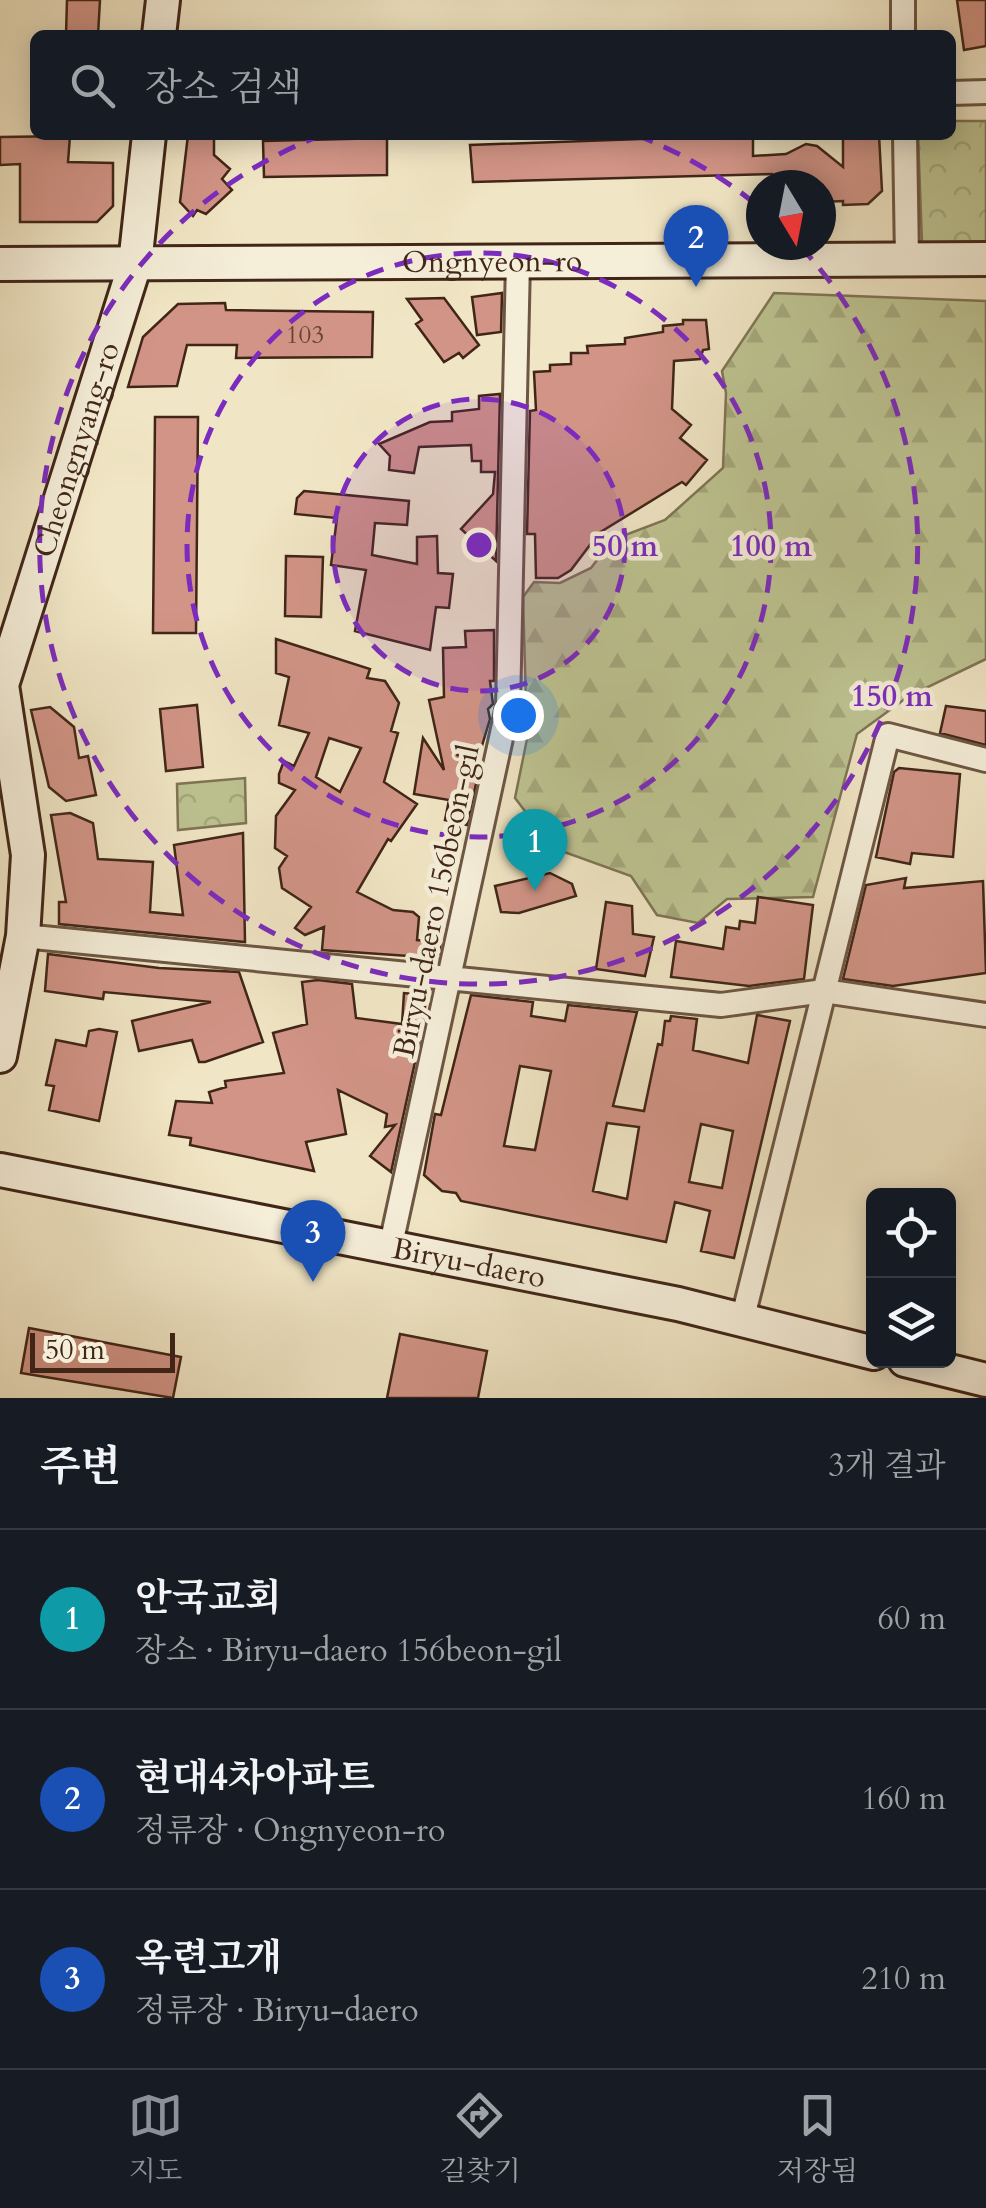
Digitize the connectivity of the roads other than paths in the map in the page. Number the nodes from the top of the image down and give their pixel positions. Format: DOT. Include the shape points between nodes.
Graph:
graph roads {
  1 [pos="163,0"];
  2 [pos="903,0"];
  3 [pos="160,30"];
  4 [pos="903,30"];
  5 [pos="986,92"];
  6 [pos="956,93"];
  7 [pos="148,140"];
  8 [pos="904,140"];
  9 [pos="907,259"];
  10 [pos="986,259"];
  11 [pos="518,262"];
  12 [pos="0,264"];
  13 [pos="135,264"];
  14 [pos="1,685"];
  15 [pos="986,760"];
  16 [pos="24,936"];
  17 [pos="452,978"];
  18 [pos="824,990"];
  19 [pos="986,1015"];
  20 [pos="0,1056"];
  21 [pos="0,1170"];
  22 [pos="390,1249"];
  23 [pos="742,1320"];
  24 [pos="866,1351"];
  25 [pos="937,1368"];
  26 [pos="986,1380"];
  1 -- 3 [label="street"];
  2 -- 4 [label="street"];
  5 -- 6 [label="street"];
  7 -- 13 [label="street, Cheongnyang-ro"];
  8 -- 9 [label="street"];
  9 -- 10 [label="street, Ongnyeon-ro"];
  9 -- 11 [label="street, Ongnyeon-ro"];
  11 -- 13 [label="street, Ongnyeon-ro"];
  11 -- 17 [label="street, Biryu-daero 156beon-gil" via="508,706"];
  12 -- 13 [label="street, Ongnyeon-ro"];
  13 -- 14 [label="street, Cheongnyang-ro"];
  14 -- 16 [label="street, Cheongnyang-ro" via="28,855"];
  15 -- 18 [label="street" via="888,735"];
  16 -- 17 [label="street"];
  16 -- 20 [label="street, Cheongnyang-ro"];
  17 -- 18 [label="street" via="721,1005"];
  17 -- 22 [label="street, Biryu-daero 156beon-gil"];
  18 -- 19 [label="street"];
  18 -- 23 [label="street"];
  21 -- 22 [label="street, Biryu-daero"];
  22 -- 23 [label="street, Biryu-daero"];
  23 -- 24 [label="street, Biryu-daero"];
  25 -- 26 [label="street"];
}
